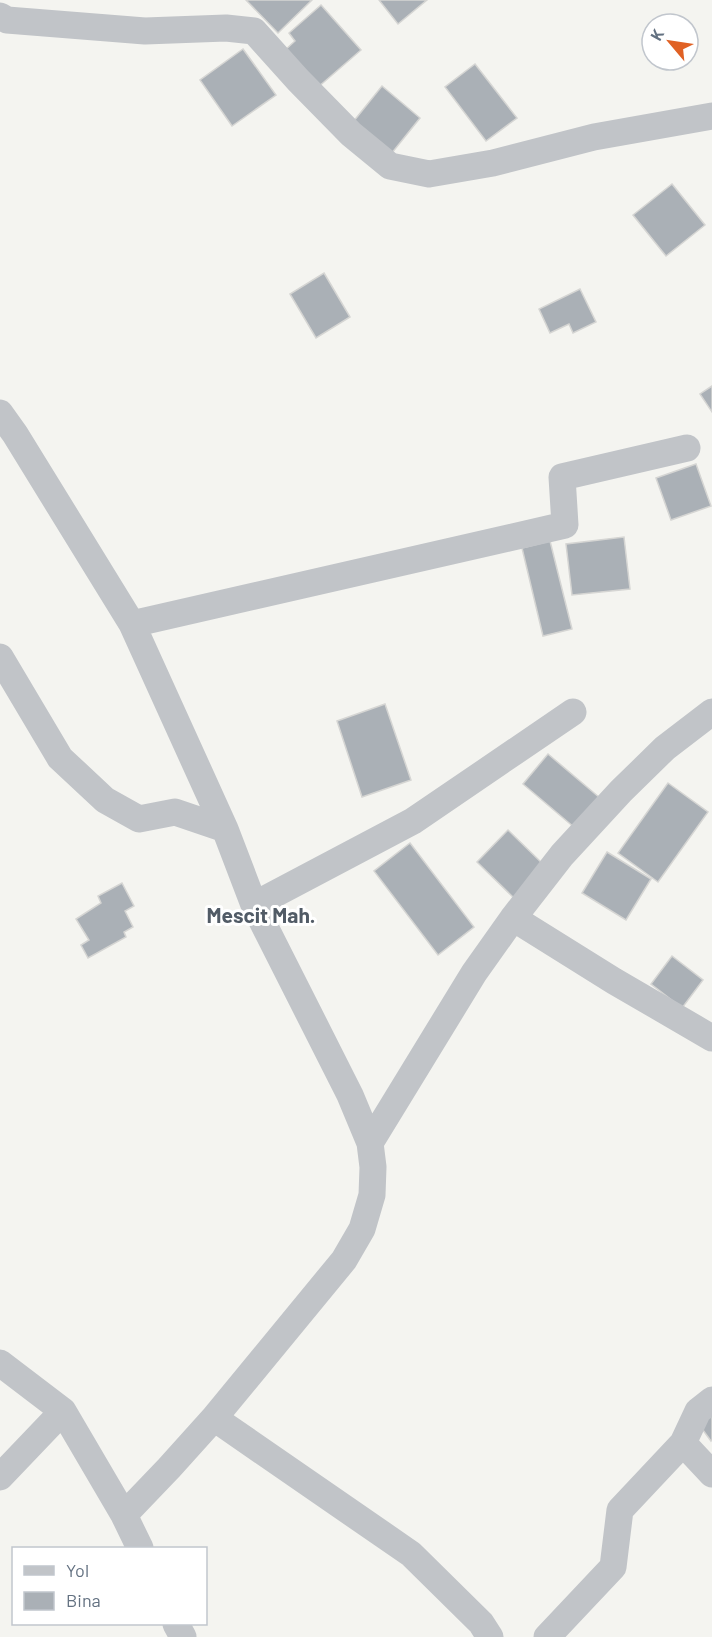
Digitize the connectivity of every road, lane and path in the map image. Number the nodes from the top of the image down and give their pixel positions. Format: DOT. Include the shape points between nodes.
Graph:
graph roads {
  1 [pos="0,16"];
  2 [pos="712,116"];
  3 [pos="0,413"];
  4 [pos="687,448"];
  5 [pos="132,624"];
  6 [pos="0,657"];
  7 [pos="573,712"];
  8 [pos="712,712"];
  9 [pos="225,829"];
  10 [pos="254,905"];
  11 [pos="513,918"];
  12 [pos="712,1038"];
  13 [pos="370,1143"];
  14 [pos="0,1363"];
  15 [pos="712,1400"];
  16 [pos="63,1411"];
  17 [pos="214,1418"];
  18 [pos="683,1443"];
  19 [pos="712,1474"];
  20 [pos="0,1477"];
  21 [pos="124,1515"];
  22 [pos="140,1547"];
  23 [pos="490,1637"];
  24 [pos="548,1637"];
  1 -- 2 [label="street" via="7,20 146,31 254,31 351,134 382,160 390,166 429,174 493,163 594,137"];
  3 -- 5 [label="street"];
  4 -- 5 [label="street" via="562,477 565,525"];
  5 -- 9 [label="street"];
  6 -- 9 [label="street" via="60,758 105,800 139,819 175,812"];
  7 -- 10 [label="street" via="412,821"];
  8 -- 11 [label="street" via="665,748 621,791 562,855"];
  9 -- 10 [label="street"];
  10 -- 13 [label="street" via="350,1095"];
  11 -- 12 [label="street"];
  11 -- 13 [label="street" via="474,973"];
  13 -- 17 [label="street" via="372,1194 362,1229 344,1260"];
  14 -- 16 [label="street"];
  15 -- 18 [label="street" via="698,1411"];
  16 -- 20 [label="street"];
  16 -- 21 [label="street"];
  17 -- 21 [label="street"];
  17 -- 23 [label="street" via="411,1554 481,1623"];
  18 -- 19 [label="street"];
  18 -- 24 [label="street" via="620,1510 614,1567"];
  21 -- 22 [label="street"];
}
